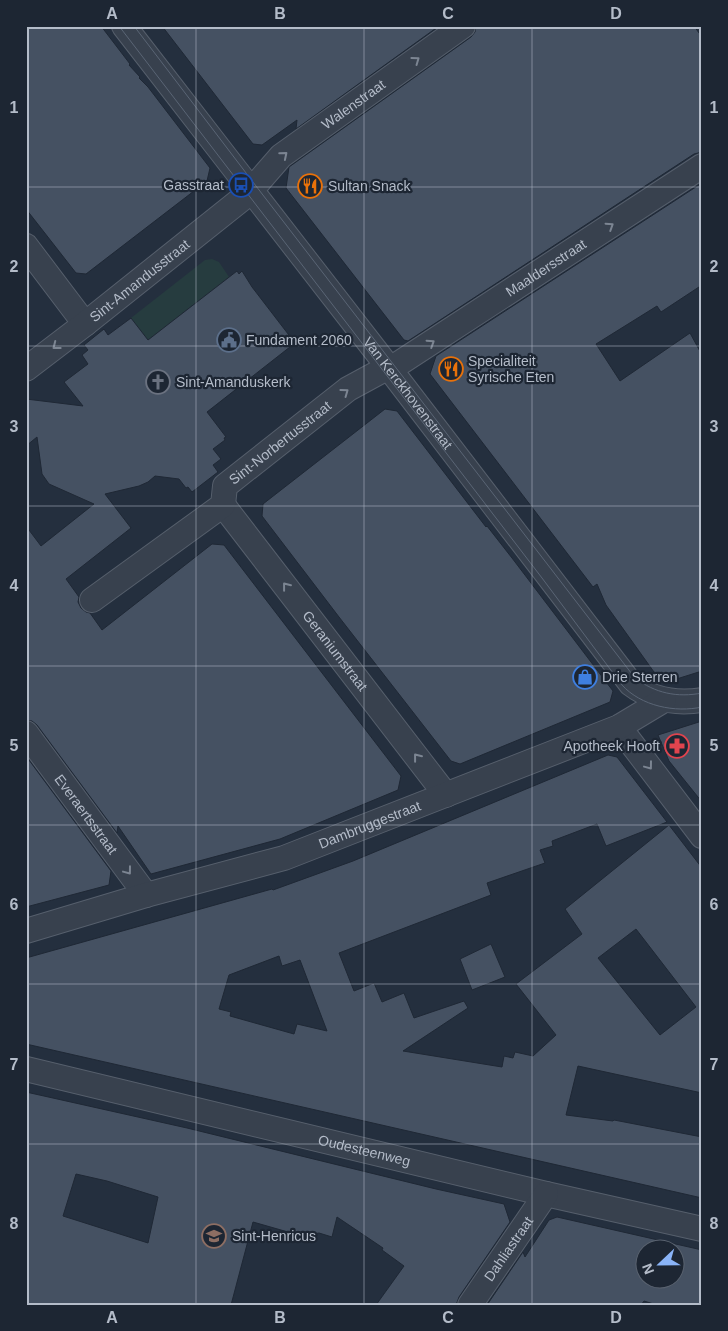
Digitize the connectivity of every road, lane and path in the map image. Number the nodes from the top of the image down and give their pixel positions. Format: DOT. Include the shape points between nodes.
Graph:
graph roads {
  1 [pos="124,26"];
  2 [pos="463,26"];
  3 [pos="702,166"];
  4 [pos="251,190"];
  5 [pos="26,246"];
  6 [pos="85,324"];
  7 [pos="389,368"];
  8 [pos="26,369"];
  9 [pos="223,505"];
  10 [pos="92,600"];
  11 [pos="664,700"];
  12 [pos="702,700"];
  13 [pos="620,727"];
  14 [pos="26,734"];
  15 [pos="446,795"];
  16 [pos="702,836"];
  17 [pos="146,895"];
  18 [pos="26,931"];
  19 [pos="26,1069"];
  20 [pos="546,1194"];
  21 [pos="702,1229"];
  22 [pos="470,1305"];
  1 -- 4 [label="street, Van Kerckhovenstraat"];
  4 -- 2 [label="street, Walenstraat, one-way" via="281,156"];
  7 -- 3 [label="street, Maaldersstraat, one-way"];
  4 -- 6 [label="street, Sint-Amandusstraat"];
  4 -- 7 [label="street, Van Kerckhovenstraat"];
  5 -- 6 [label="street"];
  6 -- 8 [label="street, Sint-Amandusstraat, one-way"];
  9 -- 7 [label="street, Sint-Norbertusstraat, one-way" via="226,486 348,389"];
  7 -- 11 [label="street, Van Kerckhovenstraat" via="631,684"];
  9 -- 10 [label="street"];
  15 -- 9 [label="street, Geraniumstraat, one-way"];
  11 -- 12 [label="street"];
  11 -- 13 [label="street, Dambruggestraat"];
  13 -- 15 [label="street, Dambruggestraat"];
  13 -- 16 [label="street, one-way"];
  14 -- 17 [label="street, Everaertsstraat, one-way"];
  15 -- 17 [label="street, Dambruggestraat" via="284,858"];
  17 -- 18 [label="street, Dambruggestraat"];
  19 -- 20 [label="street, Oudesteenweg"];
  20 -- 21 [label="street, Oudesteenweg"];
  20 -- 22 [label="street, Dahliastraat"];
}
